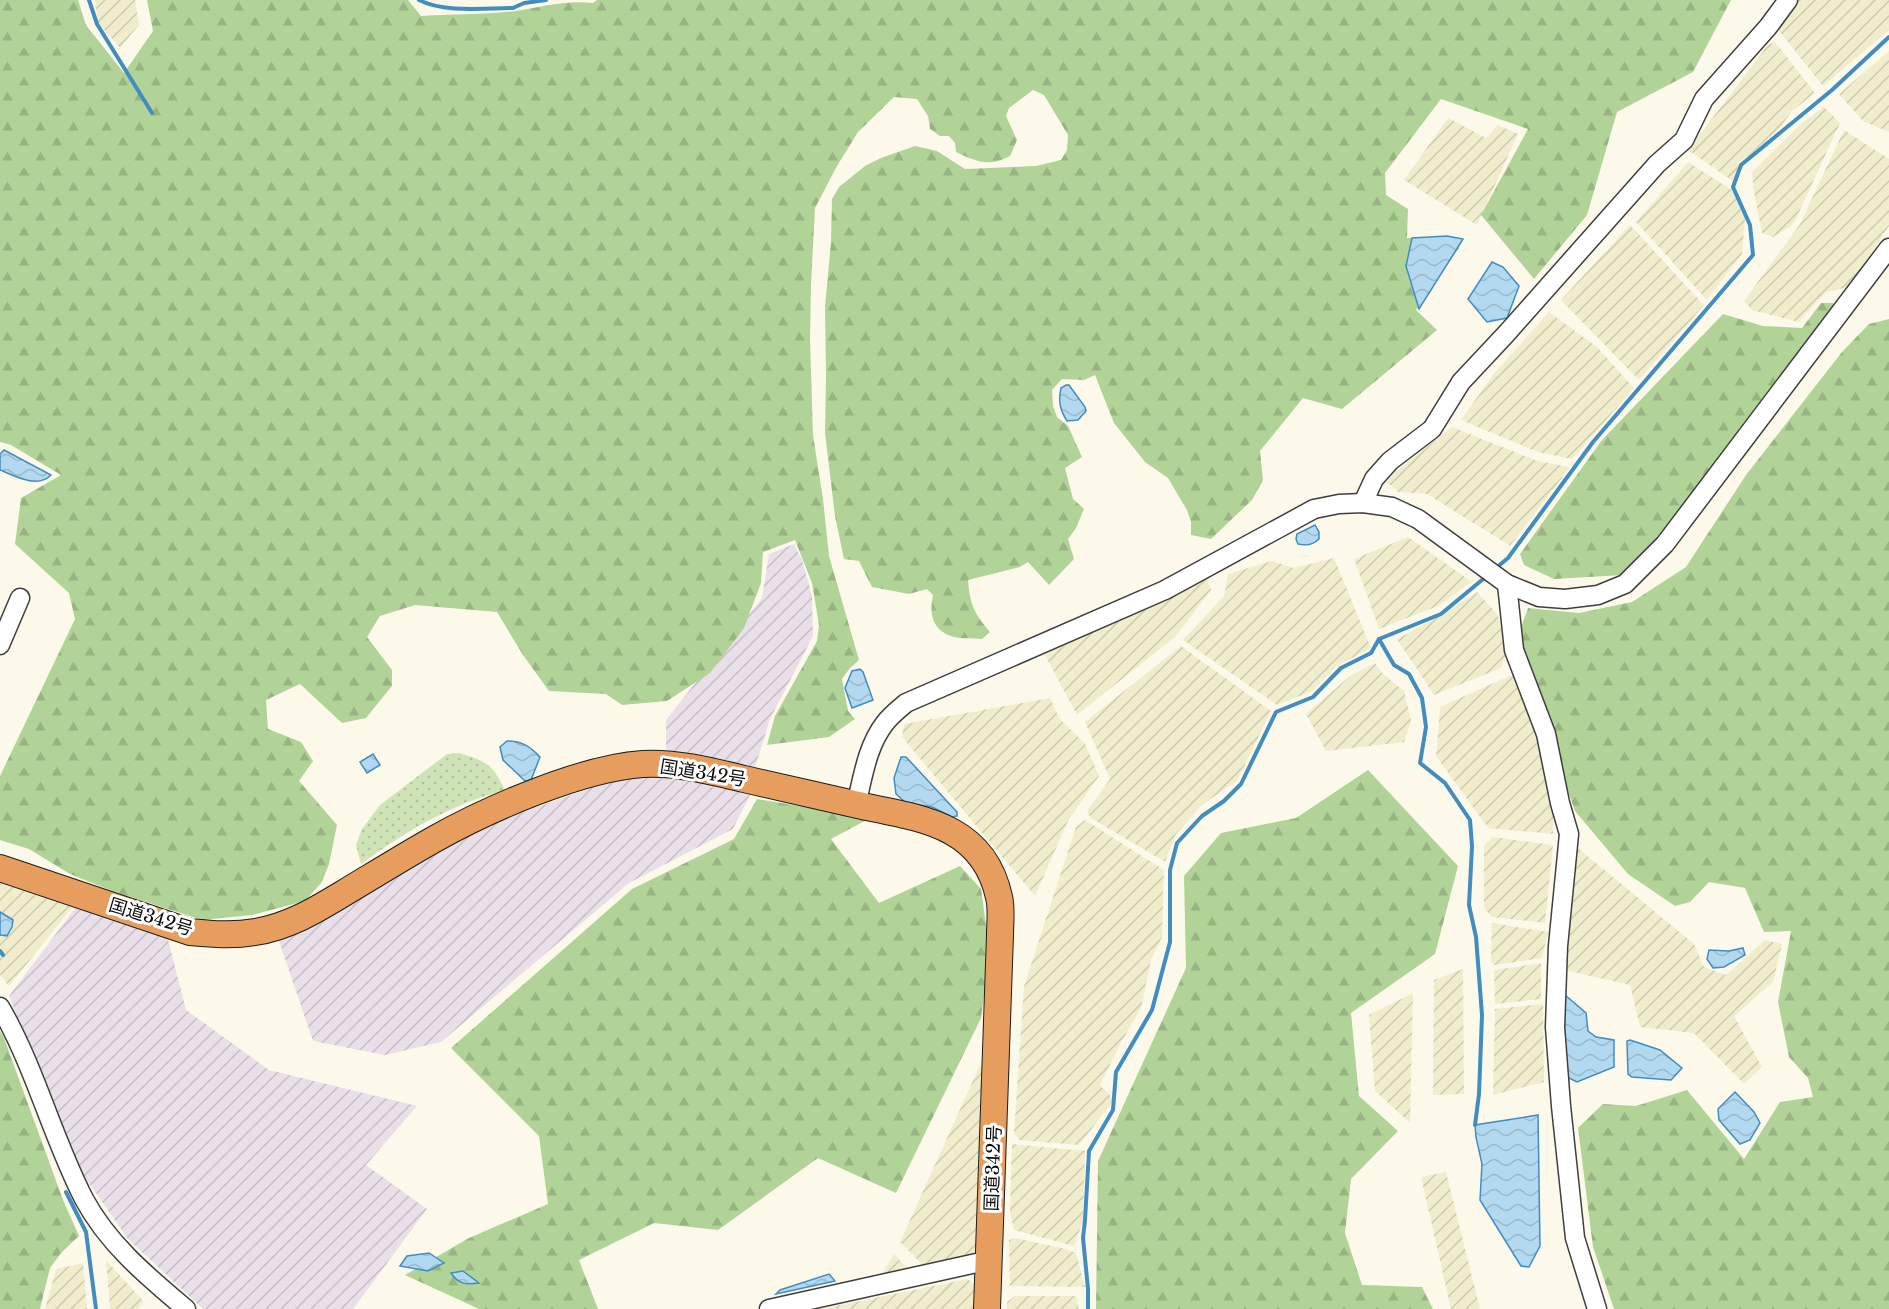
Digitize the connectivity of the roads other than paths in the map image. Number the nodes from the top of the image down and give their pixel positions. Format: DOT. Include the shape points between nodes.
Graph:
graph roads {
  1 [pos="1788,0"];
  2 [pos="1889,248"];
  3 [pos="1363,503"];
  4 [pos="1508,584"];
  5 [pos="20,598"];
  6 [pos="5,620"];
  7 [pos="0,645"];
  8 [pos="856,805"];
  9 [pos="0,868"];
  10 [pos="0,1007"];
  11 [pos="990,1260"];
  12 [pos="186,1309"];
  13 [pos="769,1309"];
  14 [pos="987,1309"];
  15 [pos="1597,1309"];
  1 -- 3 [label="street" via="1704,99 1684,140 1657,164 1461,382 1432,429 1390,461 1374,479"];
  2 -- 4 [label="street" via="1665,544 1625,584 1598,595 1565,599 1539,597"];
  3 -- 4 [label="street" via="1392,507 1418,519"];
  3 -- 8 [label="street" via="1314,509 1165,590 906,703 886,721 875,740"];
  4 -- 15 [label="street" via="1514,650 1546,734 1569,834 1558,946 1556,1027 1575,1238"];
  5 -- 6 [label="street"];
  6 -- 7 [label="street"];
  8 -- 9 [label="highway, 国道342号" via="679,766 642,764 613,768 487,813 435,839 301,919 236,934 190,932"];
  8 -- 11 [label="highway, 国道342号" via="915,817 953,831 970,843 989,867 1000,899"];
  10 -- 12 [label="street" via="16,1036 85,1201 120,1250"];
  11 -- 13 [label="street"];
  11 -- 14 [label="highway, 国道342号"];
}
